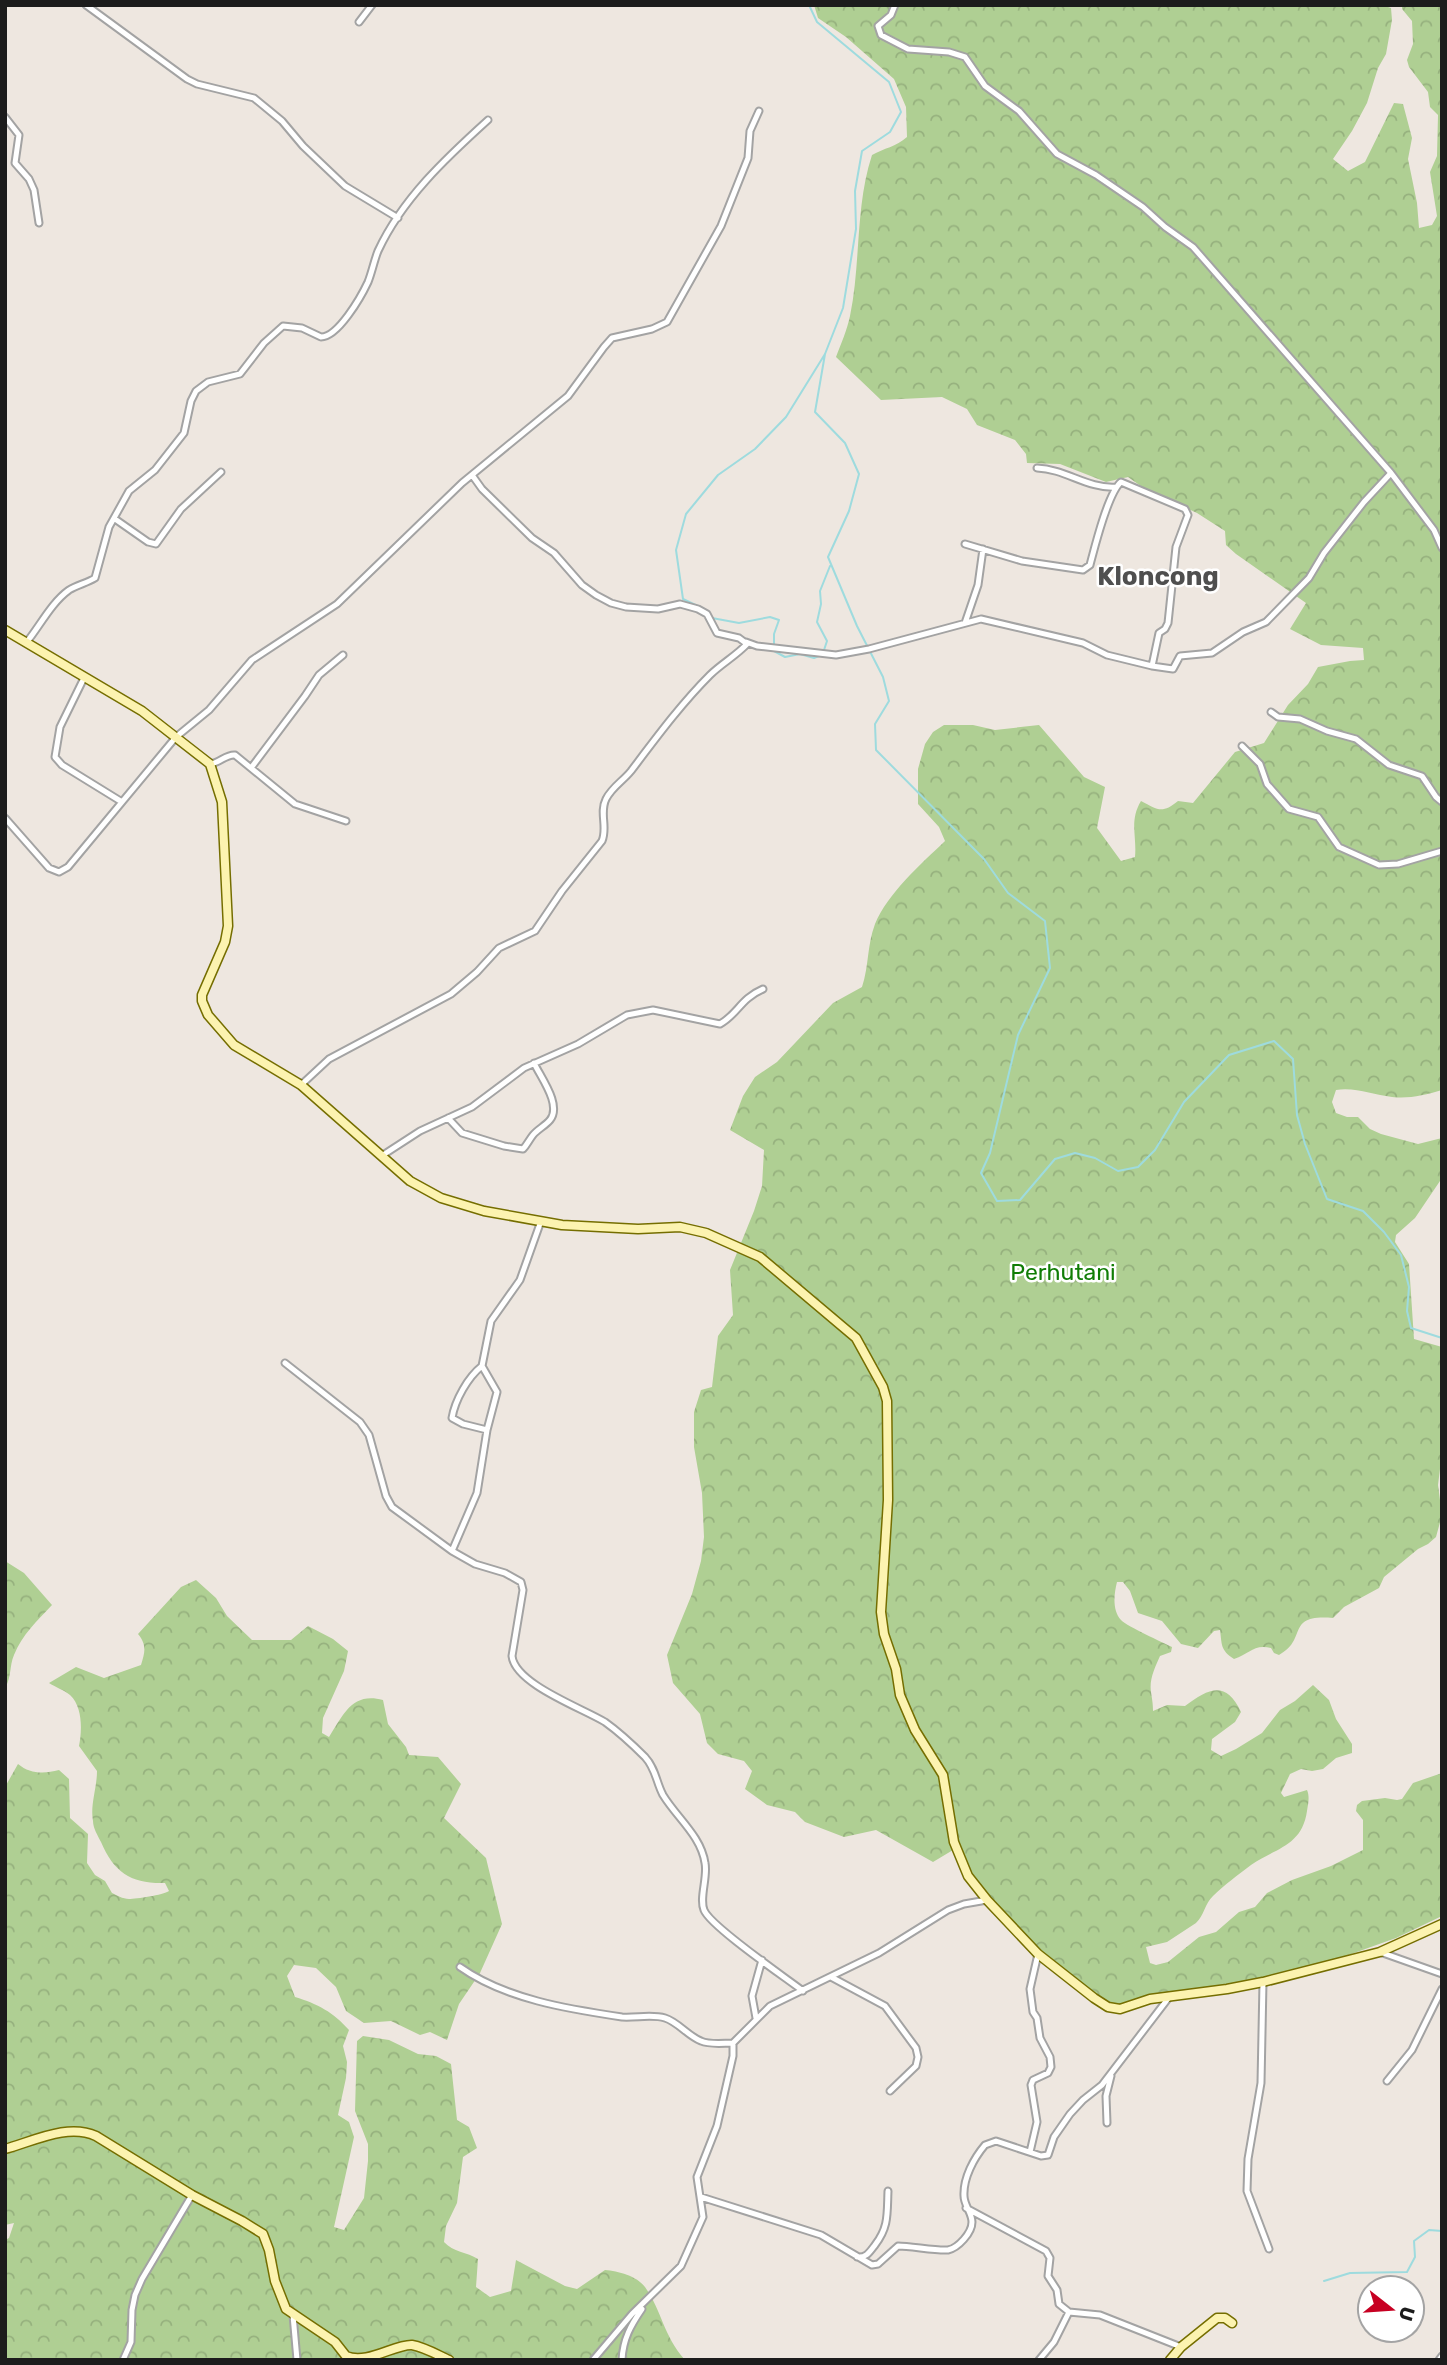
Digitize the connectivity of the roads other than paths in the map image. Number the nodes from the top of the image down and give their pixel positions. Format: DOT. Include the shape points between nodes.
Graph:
graph roads {
  1 [pos="86,5"];
  2 [pos="372,5"];
  3 [pos="895,5"];
  4 [pos="359,22"];
  5 [pos="759,111"];
  6 [pos="5,117"];
  7 [pos="488,120"];
  8 [pos="398,218"];
  9 [pos="39,223"];
  10 [pos="1037,468"];
  11 [pos="221,472"];
  12 [pos="1391,473"];
  13 [pos="472,475"];
  14 [pos="1116,487"];
  15 [pos="115,519"];
  16 [pos="965,544"];
  17 [pos="1442,548"];
  18 [pos="983,549"];
  19 [pos="965,623"];
  20 [pos="5,630"];
  21 [pos="747,642"];
  22 [pos="26,643"];
  23 [pos="343,655"];
  24 [pos="1152,666"];
  25 [pos="84,678"];
  26 [pos="1271,712"];
  27 [pos="176,737"];
  28 [pos="1242,746"];
  29 [pos="210,764"];
  30 [pos="251,768"];
  31 [pos="122,802"];
  32 [pos="1442,803"];
  33 [pos="5,818"];
  34 [pos="346,821"];
  35 [pos="1442,851"];
  36 [pos="763,989"];
  37 [pos="534,1063"];
  38 [pos="301,1085"];
  39 [pos="448,1118"];
  40 [pos="383,1155"];
  41 [pos="541,1221"];
  42 [pos="285,1363"];
  43 [pos="482,1366"];
  44 [pos="487,1430"];
  45 [pos="452,1551"];
  46 [pos="986,1900"];
  47 [pos="1442,1924"];
  48 [pos="1380,1952"];
  49 [pos="1038,1954"];
  50 [pos="762,1960"];
  51 [pos="460,1967"];
  52 [pos="1442,1974"];
  53 [pos="830,1977"];
  54 [pos="1263,1982"];
  55 [pos="1442,1989"];
  56 [pos="803,1991"];
  57 [pos="1170,1996"];
  58 [pos="756,2018"];
  59 [pos="733,2043"];
  60 [pos="1112,2073"];
  61 [pos="1387,2081"];
  62 [pos="890,2091"];
  63 [pos="1107,2123"];
  64 [pos="5,2149"];
  65 [pos="1030,2152"];
  66 [pos="888,2191"];
  67 [pos="192,2195"];
  68 [pos="701,2197"];
  69 [pos="966,2208"];
  70 [pos="1269,2249"];
  71 [pos="857,2257"];
  72 [pos="647,2300"];
  73 [pos="1069,2312"];
  74 [pos="293,2315"];
  75 [pos="1232,2323"];
  76 [pos="1181,2347"];
  77 [pos="123,2360"];
  78 [pos="296,2360"];
  79 [pos="449,2360"];
  80 [pos="593,2360"];
  81 [pos="622,2360"];
  82 [pos="1039,2360"];
  83 [pos="1170,2360"];
  1 -- 8 [label="street" via="187,79 254,98 345,186"];
  2 -- 4 [label="street"];
  3 -- 12 [label="street" via="878,26 881,35 908,49 961,54 992,92 1018,111 1056,154 1123,193 1186,241"];
  5 -- 13 [label="street" via="750,131 748,158 721,226 670,318 659,327 612,338 568,396"];
  6 -- 9 [label="street" via="19,135 15,163 34,190"];
  7 -- 8 [label="street" via="435,171"];
  8 -- 15 [label="street" via="360,296 336,330 324,338 283,326 240,374 201,386 193,396 180,440 150,475 129,491"];
  10 -- 14 [label="street" via="1057,470 1098,487"];
  11 -- 15 [label="street" via="181,509 156,544"];
  12 -- 17 [label="street" via="1434,530"];
  12 -- 24 [label="street" via="1324,553 1309,578 1265,623 1212,653 1180,656 1173,669"];
  13 -- 21 [label="street" via="532,538 596,595 626,607 658,609 680,604 698,609 707,614 717,633"];
  13 -- 27 [label="street" via="337,604 252,660 209,710"];
  14 -- 18 [label="street" via="1087,569 1032,563"];
  14 -- 24 [label="street" via="1124,482 1188,515 1176,547 1168,623 1159,633"];
  15 -- 22 [label="street" via="95,578 70,589"];
  16 -- 18 [label="street"];
  18 -- 19 [label="street" via="978,585"];
  19 -- 21 [label="street" via="836,655"];
  19 -- 24 [label="street" via="988,620 1083,643 1107,655"];
  20 -- 22 [label="street"];
  21 -- 38 [label="street" via="712,672 614,786 603,806 605,834 535,931 499,948 451,994 329,1059"];
  22 -- 25 [label="street"];
  23 -- 30 [label="street" via="319,675"];
  25 -- 27 [label="street" via="142,711"];
  25 -- 31 [label="street" via="60,727 55,757"];
  26 -- 32 [label="street" via="1356,738 1389,765 1422,776"];
  27 -- 29 [label="street"];
  27 -- 31 [label="street"];
  28 -- 35 [label="street" via="1283,803 1294,812 1318,817 1339,847 1381,866"];
  29 -- 30 [label="street" via="232,754"];
  29 -- 38 [label="street" via="222,802 228,926 202,1002 234,1045"];
  30 -- 34 [label="street" via="295,804"];
  31 -- 33 [label="street" via="59,872 49,868"];
  36 -- 37 [label="street" via="745,998 720,1024 653,1010 635,1012"];
  37 -- 39 [label="street" via="472,1107"];
  37 -- 39 [label="street" via="555,1111 523,1149 462,1133"];
  38 -- 40 [label="street"];
  39 -- 40 [label="street"];
  40 -- 41 [label="street" via="410,1181 441,1198"];
  41 -- 43 [label="street" via="520,1280 491,1321"];
  41 -- 46 [label="street" via="638,1229 680,1227 706,1233 766,1261 856,1338 887,1401 884,1633 907,1715 943,1775 957,1853"];
  42 -- 45 [label="street" via="360,1422 369,1435 392,1507"];
  43 -- 44 [label="street" via="497,1392"];
  43 -- 44 [label="street" via="471,1376 452,1418"];
  44 -- 45 [label="street" via="477,1493"];
  45 -- 50 [label="street" via="521,1582 513,1663 546,1692 604,1722 646,1758 663,1795 703,1854 704,1910"];
  46 -- 49 [label="street"];
  46 -- 53 [label="street" via="942,1913"];
  47 -- 48 [label="street"];
  48 -- 52 [label="street"];
  48 -- 54 [label="street"];
  49 -- 57 [label="street" via="1108,2007 1120,2009"];
  49 -- 65 [label="street" via="1030,1990 1051,2067 1031,2085 1037,2122"];
  50 -- 56 [label="street"];
  50 -- 58 [label="street" via="751,1996"];
  51 -- 59 [label="street" via="524,1996 620,2016 664,2017 702,2042"];
  53 -- 56 [label="street"];
  53 -- 62 [label="street" via="885,2006 916,2048 916,2066"];
  54 -- 57 [label="street"];
  54 -- 70 [label="street" via="1261,2083 1247,2191"];
  55 -- 61 [label="street" via="1412,2050"];
  56 -- 58 [label="street"];
  57 -- 60 [label="street"];
  58 -- 59 [label="street"];
  59 -- 68 [label="street" via="719,2122 698,2174"];
  60 -- 63 [label="street" via="1106,2096"];
  60 -- 65 [label="street" via="1070,2114 1048,2155"];
  64 -- 67 [label="street" via="63,2132 88,2132"];
  65 -- 69 [label="street" via="988,2142 966,2181"];
  66 -- 71 [label="street" via="884,2233 867,2255"];
  67 -- 74 [label="street" via="263,2234 281,2300"];
  67 -- 77 [label="street" via="135,2295 131,2342"];
  68 -- 71 [label="street" via="821,2235"];
  68 -- 72 [label="street" via="703,2217 687,2258"];
  69 -- 71 [label="street" via="972,2224 953,2248 898,2246 874,2265"];
  69 -- 73 [label="street" via="1046,2251 1048,2276 1059,2304"];
  72 -- 80 [label="street"];
  72 -- 81 [label="street" via="622,2345"];
  73 -- 76 [label="street" via="1100,2315"];
  73 -- 82 [label="street"];
  74 -- 78 [label="street"];
  74 -- 79 [label="street" via="324,2334 350,2358 410,2345"];
  75 -- 76 [label="street" via="1217,2318"];
  76 -- 83 [label="street"];
}
